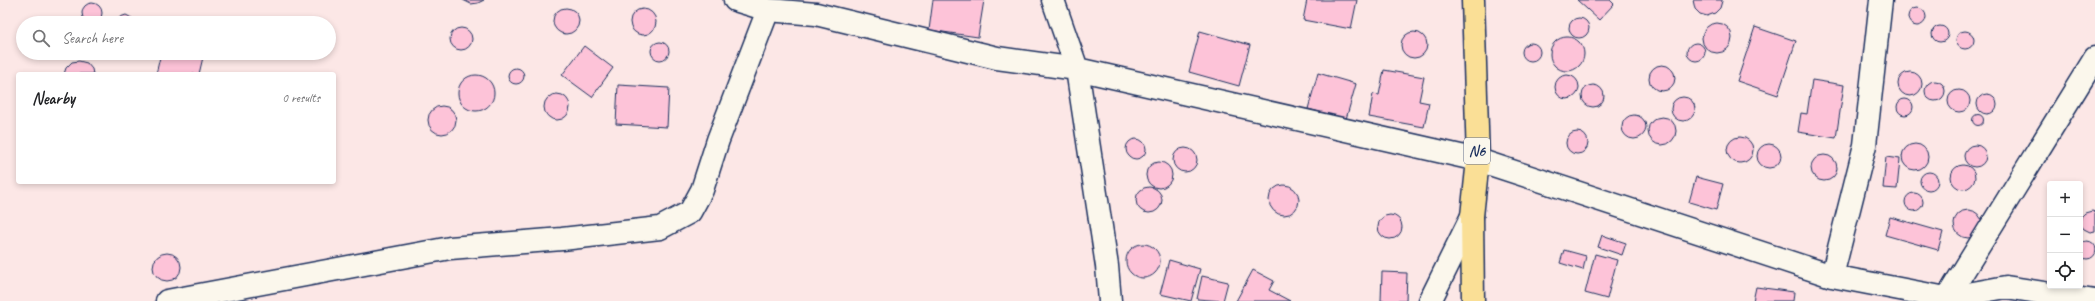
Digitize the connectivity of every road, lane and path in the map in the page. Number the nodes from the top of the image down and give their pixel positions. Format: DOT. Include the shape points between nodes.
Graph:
graph roads {
  1 [pos="735,0"];
  2 [pos="1054,0"];
  3 [pos="1473,0"];
  4 [pos="1881,0"];
  5 [pos="768,10"];
  6 [pos="2095,58"];
  7 [pos="1077,69"];
  8 [pos="1478,160"];
  9 [pos="1472,216"];
  10 [pos="1832,276"];
  11 [pos="1946,300"];
  12 [pos="167,301"];
  13 [pos="1110,301"];
  14 [pos="1430,301"];
  15 [pos="1473,301"];
  16 [pos="2095,301"];
  1 -- 5 [label="street"];
  2 -- 7 [label="street"];
  3 -- 8 [label="highway, N6"];
  4 -- 10 [label="street" via="1865,145"];
  5 -- 7 [label="street" via="816,14 997,58"];
  5 -- 12 [label="street" via="718,140 702,190 690,212 660,228 450,248"];
  6 -- 11 [label="street"];
  7 -- 8 [label="street"];
  7 -- 13 [label="street"];
  8 -- 9 [label="highway, N6"];
  8 -- 10 [label="street"];
  9 -- 14 [label="street"];
  9 -- 15 [label="highway, N6"];
  10 -- 11 [label="street"];
  11 -- 16 [label="street" via="2006,287"];
}
